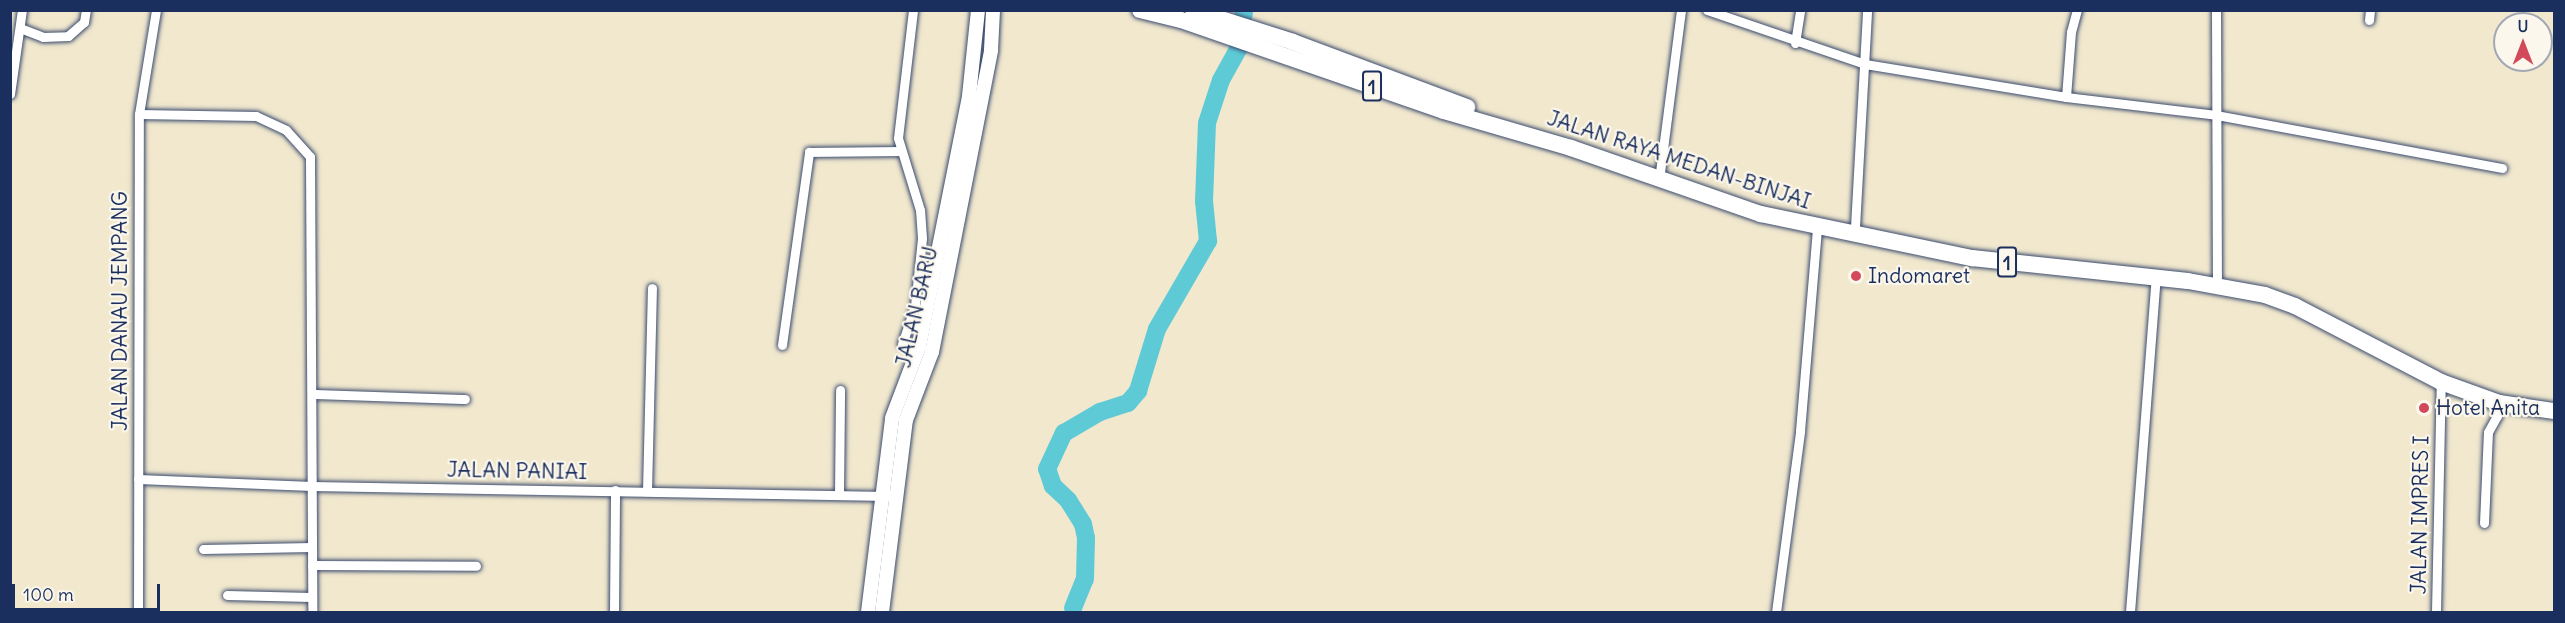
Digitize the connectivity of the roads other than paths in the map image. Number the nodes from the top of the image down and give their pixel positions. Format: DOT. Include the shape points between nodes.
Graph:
graph roads {
  1 [pos="22,10"];
  2 [pos="86,10"];
  3 [pos="156,10"];
  4 [pos="913,10"];
  5 [pos="978,10"];
  6 [pos="993,10"];
  7 [pos="1140,10"];
  8 [pos="1194,10"];
  9 [pos="1681,10"];
  10 [pos="1707,10"];
  11 [pos="1800,10"];
  12 [pos="1867,10"];
  13 [pos="2077,10"];
  14 [pos="2216,10"];
  15 [pos="1210,23"];
  16 [pos="20,28"];
  17 [pos="1795,43"];
  18 [pos="1291,49"];
  19 [pos="1865,64"];
  20 [pos="10,94"];
  21 [pos="2066,97"];
  22 [pos="139,114"];
  23 [pos="2216,115"];
  24 [pos="899,151"];
  25 [pos="2502,168"];
  26 [pos="1660,172"];
  27 [pos="1855,227"];
  28 [pos="1817,228"];
  29 [pos="1874,236"];
  30 [pos="2156,277"];
  31 [pos="2218,281"];
  32 [pos="652,288"];
  33 [pos="927,292"];
  34 [pos="902,344"];
  35 [pos="782,345"];
  36 [pos="2441,382"];
  37 [pos="840,390"];
  38 [pos="312,394"];
  39 [pos="465,399"];
  40 [pos="2554,402"];
  41 [pos="2499,403"];
  42 [pos="2554,411"];
  43 [pos="138,478"];
  44 [pos="312,486"];
  45 [pos="615,490"];
  46 [pos="647,491"];
  47 [pos="839,494"];
  48 [pos="889,496"];
  49 [pos="2484,523"];
  50 [pos="312,547"];
  51 [pos="203,549"];
  52 [pos="312,565"];
  53 [pos="477,566"];
  54 [pos="227,595"];
  55 [pos="311,597"];
  56 [pos="138,612"];
  57 [pos="312,612"];
  58 [pos="614,612"];
  59 [pos="868,612"];
  60 [pos="882,612"];
  61 [pos="1776,612"];
  62 [pos="2130,612"];
  63 [pos="2436,612"];
  1 -- 16 [label="street"];
  2 -- 16 [label="street" via="84,22 68,36 43,37"];
  3 -- 22 [label="street, JALAN DANAU JEMPANG"];
  4 -- 24 [label="street"];
  5 -- 33 [label="street, JALAN BARU" via="969,96"];
  6 -- 33 [label="street, JALAN BARU" via="991,50"];
  7 -- 15 [label="highway, JALAN RAYA MEDAN-BINJAI / 1"];
  8 -- 15 [label="highway, JALAN RAYA MEDAN-BINJAI / 1"];
  9 -- 26 [label="street"];
  10 -- 17 [label="street"];
  11 -- 17 [label="street"];
  12 -- 19 [label="street"];
  13 -- 21 [label="street" via="2071,32"];
  14 -- 23 [label="street"];
  15 -- 18 [label="highway, JALAN RAYA MEDAN-BINJAI / 1"];
  16 -- 20 [label="street"];
  17 -- 19 [label="street"];
  18 -- 26 [label="highway, JALAN RAYA MEDAN-BINJAI / 1"];
  18 -- 28 [label="highway, JALAN RAYA MEDAN-BINJAI / 1" via="1706,197"];
  19 -- 21 [label="street"];
  19 -- 27 [label="street"];
  21 -- 23 [label="street"];
  22 -- 38 [label="street" via="256,116 286,130 304,147 312,167"];
  22 -- 43 [label="street, JALAN DANAU JEMPANG"];
  23 -- 25 [label="street"];
  23 -- 31 [label="street"];
  24 -- 33 [label="street" via="920,210"];
  24 -- 35 [label="street" via="809,152"];
  26 -- 27 [label="highway, JALAN RAYA MEDAN-BINJAI / 1" via="1763,206"];
  27 -- 29 [label="highway, JALAN RAYA MEDAN-BINJAI / 1"];
  28 -- 29 [label="highway, JALAN RAYA MEDAN-BINJAI / 1"];
  28 -- 61 [label="street" via="1800,432"];
  29 -- 30 [label="highway, JALAN RAYA MEDAN-BINJAI / 1" via="2039,267"];
  29 -- 31 [label="highway, JALAN RAYA MEDAN-BINJAI / 1"];
  30 -- 31 [label="highway, JALAN RAYA MEDAN-BINJAI / 1"];
  30 -- 62 [label="street"];
  31 -- 36 [label="highway, JALAN RAYA MEDAN-BINJAI / 1" via="2295,306"];
  31 -- 40 [label="highway, JALAN RAYA MEDAN-BINJAI / 1" via="2298,298 2445,374 2512,398"];
  32 -- 46 [label="street"];
  33 -- 34 [label="street"];
  33 -- 48 [label="street, JALAN BARU" via="932,352 906,420"];
  36 -- 41 [label="highway, JALAN RAYA MEDAN-BINJAI / 1"];
  36 -- 63 [label="street, JALAN IMPRES I"];
  37 -- 47 [label="street"];
  38 -- 39 [label="street"];
  38 -- 44 [label="street"];
  41 -- 42 [label="highway, JALAN RAYA MEDAN-BINJAI / 1"];
  41 -- 49 [label="street" via="2497,416 2487,432"];
  43 -- 44 [label="street, JALAN PANIAI"];
  43 -- 56 [label="street, JALAN DANAU JEMPANG"];
  44 -- 45 [label="street, JALAN PANIAI"];
  44 -- 50 [label="street"];
  45 -- 46 [label="street, JALAN PANIAI"];
  45 -- 58 [label="street"];
  46 -- 47 [label="street, JALAN PANIAI"];
  47 -- 48 [label="street, JALAN PANIAI"];
  48 -- 59 [label="street, JALAN BARU"];
  48 -- 60 [label="street, JALAN BARU"];
  50 -- 51 [label="street"];
  50 -- 52 [label="street"];
  52 -- 53 [label="street"];
  52 -- 55 [label="street"];
  54 -- 55 [label="street"];
  55 -- 57 [label="street"];
}
